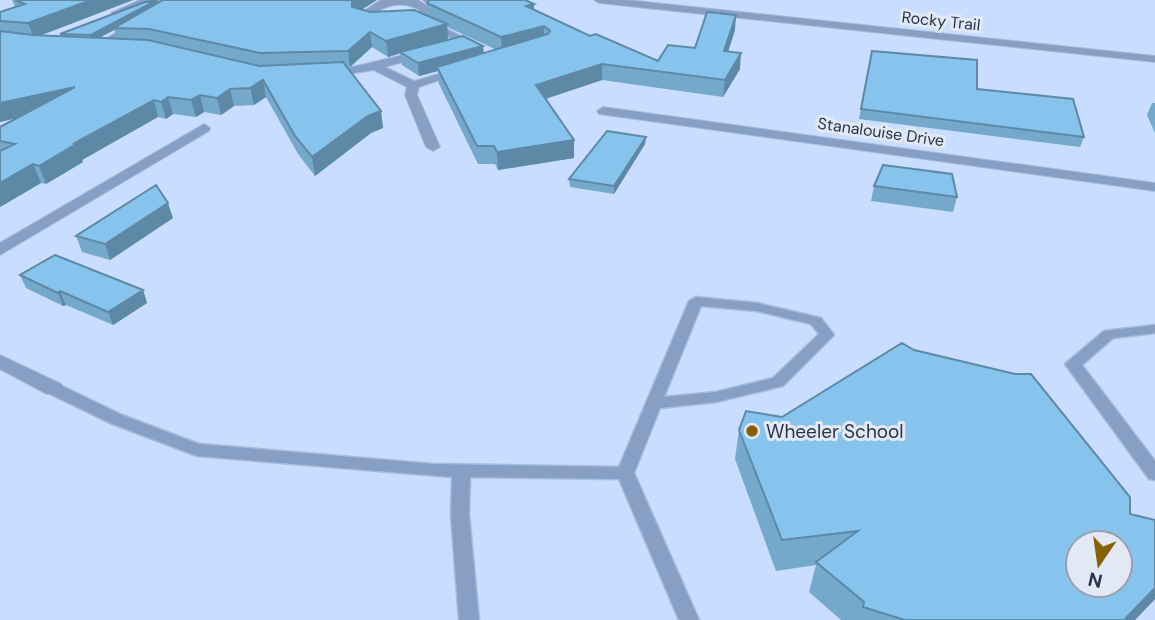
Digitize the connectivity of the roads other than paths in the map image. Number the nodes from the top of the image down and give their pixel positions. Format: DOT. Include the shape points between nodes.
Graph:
graph roads {
  1 [pos="396,0"];
  2 [pos="403,0"];
  3 [pos="599,0"];
  4 [pos="107,16"];
  5 [pos="386,21"];
  6 [pos="465,41"];
  7 [pos="477,47"];
  8 [pos="121,49"];
  9 [pos="1155,59"];
  10 [pos="374,66"];
  11 [pos="476,66"];
  12 [pos="318,75"];
  13 [pos="413,85"];
  14 [pos="603,111"];
  15 [pos="204,128"];
  16 [pos="433,147"];
  17 [pos="1155,187"];
  18 [pos="0,250"];
  19 [pos="1155,329"];
  20 [pos="0,361"];
  21 [pos="54,389"];
  22 [pos="655,403"];
  23 [pos="461,470"];
  24 [pos="625,473"];
  25 [pos="1155,474"];
  26 [pos="469,620"];
  27 [pos="689,620"];
  1 -- 5 [label="street" via="360,18"];
  2 -- 6 [label="street" via="425,9 424,15 412,20"];
  3 -- 9 [label="street, Rocky Trail"];
  4 -- 8 [label="street" via="144,2 167,0 171,7 89,48"];
  6 -- 7 [label="street"];
  6 -- 10 [label="street"];
  10 -- 12 [label="street"];
  10 -- 13 [label="street"];
  11 -- 13 [label="street"];
  13 -- 16 [label="street" via="411,95"];
  14 -- 17 [label="street, Stanalouise Drive"];
  15 -- 18 [label="street"];
  19 -- 25 [label="lane" via="1109,334 1073,364"];
  20 -- 21 [label="street"];
  21 -- 23 [label="lane" via="197,450"];
  22 -- 22 [label="lane" via="696,301 757,307 816,321 827,335 778,382 716,397"];
  22 -- 24 [label="lane"];
  23 -- 24 [label="lane"];
  23 -- 26 [label="lane"];
  24 -- 27 [label="lane"];
}
